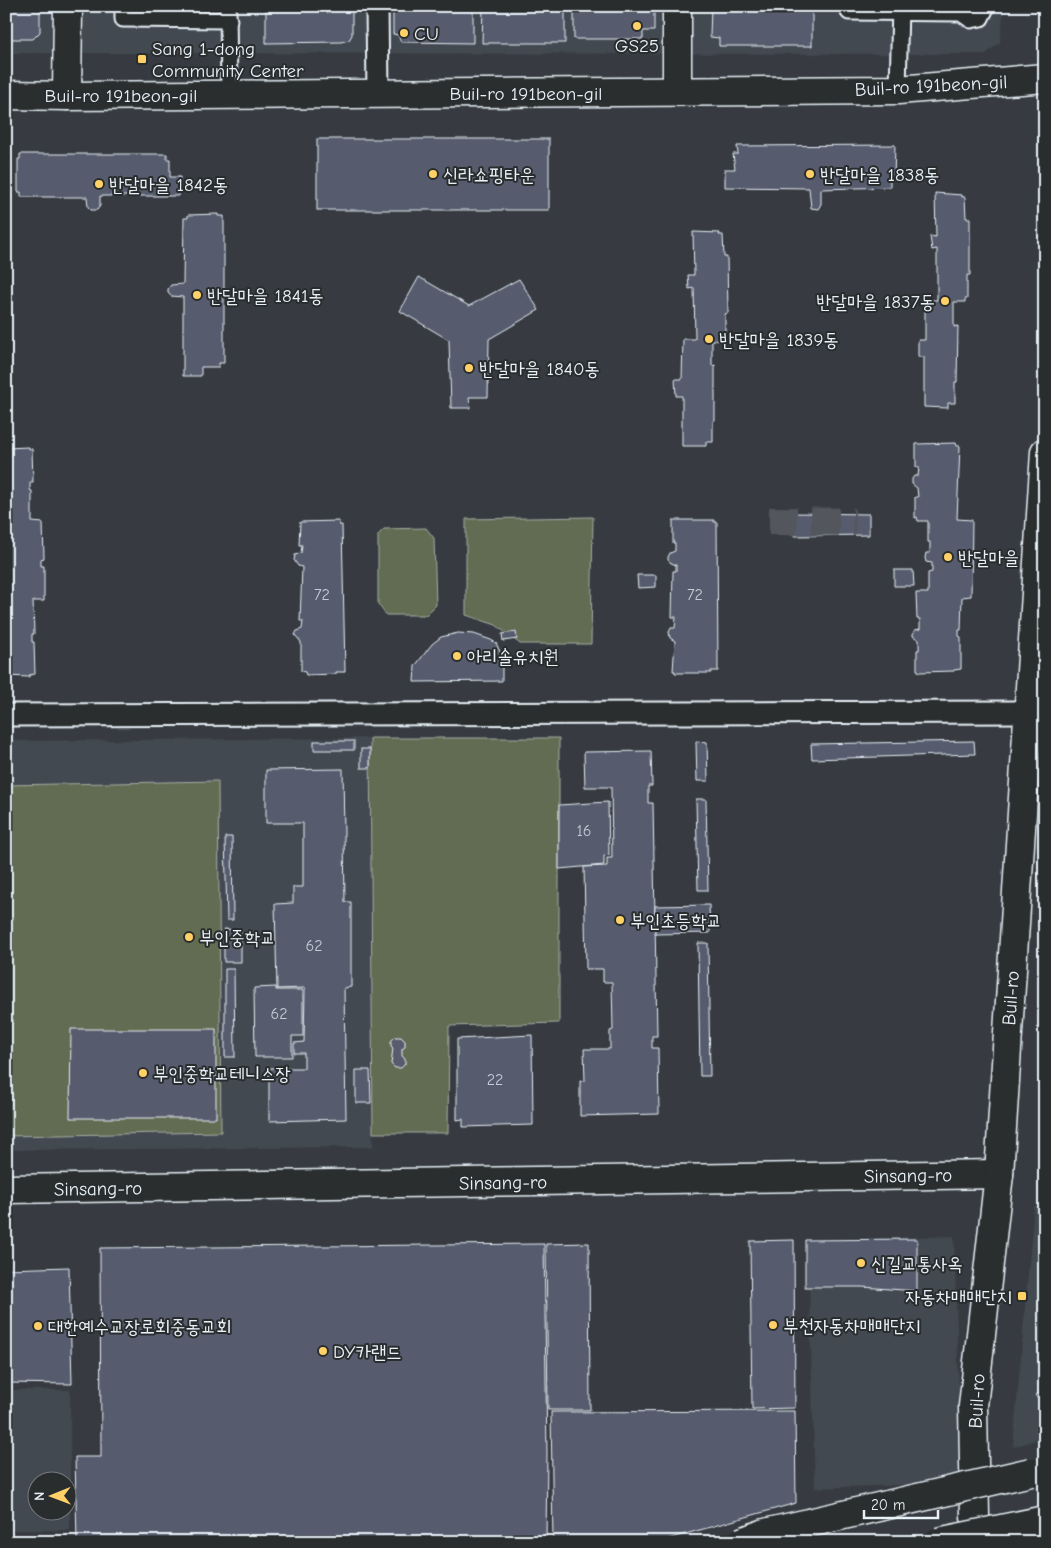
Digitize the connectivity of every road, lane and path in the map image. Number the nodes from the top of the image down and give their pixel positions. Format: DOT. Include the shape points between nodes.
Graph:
graph roads {
  1 [pos="68,6"];
  2 [pos="123,6"];
  3 [pos="378,6"];
  4 [pos="677,6"];
  5 [pos="849,6"];
  6 [pos="987,6"];
  7 [pos="900,9"];
  8 [pos="961,10"];
  9 [pos="229,13"];
  10 [pos="1045,78"];
  11 [pos="898,90"];
  12 [pos="677,91"];
  13 [pos="378,94"];
  14 [pos="6,95"];
  15 [pos="229,95"];
  16 [pos="67,96"];
  17 [pos="1045,452"];
  18 [pos="1028,712"];
  19 [pos="6,715"];
  20 [pos="999,1174"];
  21 [pos="6,1189"];
  22 [pos="1032,1472"];
  23 [pos="1045,1520"];
  24 [pos="740,1542"];
  25 [pos="938,1542"];
  26 [pos="983,1542"];
  1 -- 16 [label="main road"];
  2 -- 9 [label="lane" via="124,19"];
  3 -- 13 [label="street"];
  4 -- 12 [label="main road"];
  5 -- 7 [label="lane" via="849,12"];
  6 -- 8 [label="lane" via="981,18 972,20"];
  7 -- 8 [label="lane"];
  7 -- 11 [label="lane"];
  9 -- 15 [label="lane"];
  10 -- 11 [label="main road, Buil-ro 191beon-gil"];
  11 -- 12 [label="main road, Buil-ro 191beon-gil"];
  12 -- 13 [label="main road, Buil-ro 191beon-gil"];
  13 -- 15 [label="main road, Buil-ro 191beon-gil"];
  14 -- 16 [label="main road, Buil-ro 191beon-gil"];
  15 -- 16 [label="main road, Buil-ro 191beon-gil"];
  17 -- 18 [label="main road, Buil-ro"];
  18 -- 19 [label="street"];
  18 -- 20 [label="main road, Buil-ro"];
  20 -- 21 [label="main road, Sinsang-ro"];
  20 -- 26 [label="main road, Buil-ro" via="973,1406 975,1518"];
  22 -- 24 [label="main road, bridge" via="764,1533"];
  23 -- 25 [label="main road, bridge"];
}
